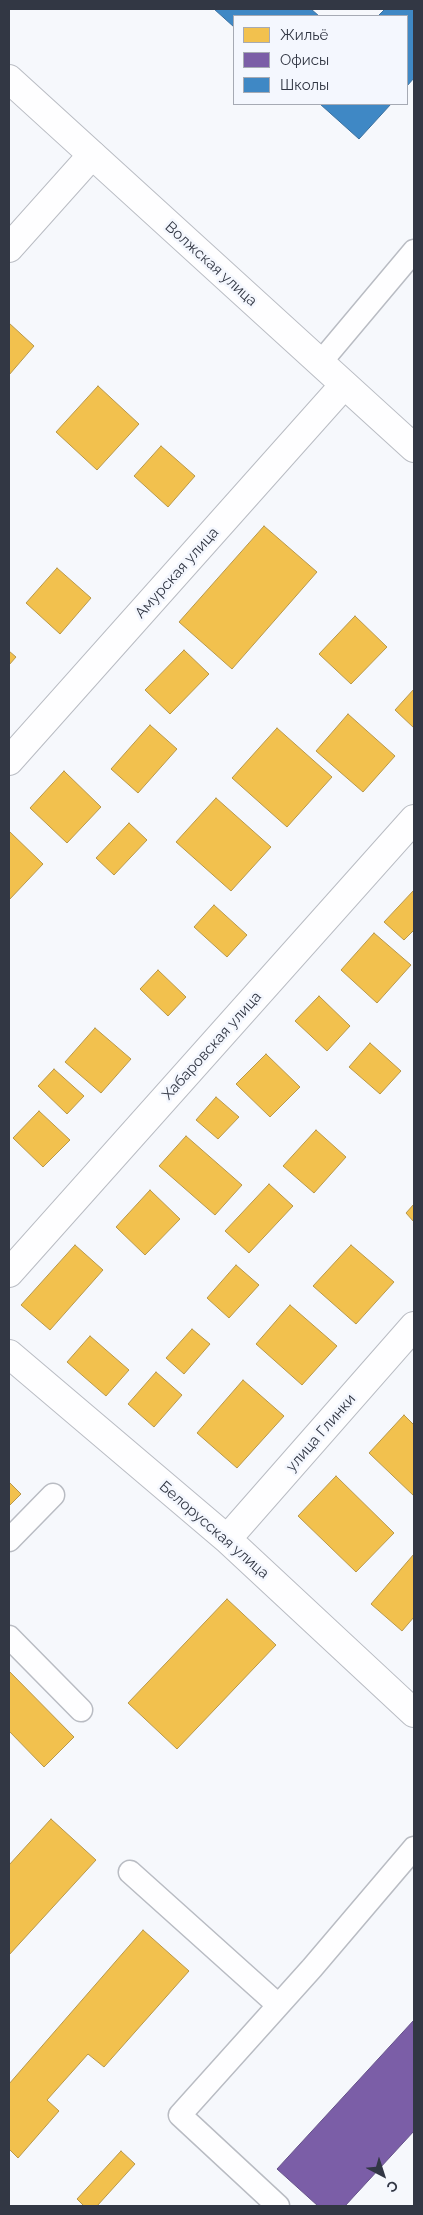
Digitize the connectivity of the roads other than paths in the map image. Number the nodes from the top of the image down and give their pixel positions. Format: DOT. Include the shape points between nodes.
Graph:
graph roads {
  1 [pos="9,79"];
  2 [pos="92,155"];
  3 [pos="9,248"];
  4 [pos="414,252"];
  5 [pos="320,363"];
  6 [pos="344,386"];
  7 [pos="414,448"];
  8 [pos="9,761"];
  9 [pos="414,819"];
  10 [pos="9,1273"];
  11 [pos="414,1326"];
  12 [pos="9,1354"];
  13 [pos="53,1495"];
  14 [pos="227,1539"];
  15 [pos="9,1540"];
  16 [pos="9,1637"];
  17 [pos="81,1710"];
  18 [pos="414,1713"];
  19 [pos="414,1848"];
  20 [pos="130,1872"];
  21 [pos="278,2004"];
  22 [pos="278,2206"];
  1 -- 2 [label="street, Волжская улица"];
  2 -- 3 [label="street"];
  2 -- 5 [label="street, Волжская улица"];
  4 -- 5 [label="lane"];
  5 -- 6 [label="street, Волжская улица"];
  6 -- 7 [label="street, Волжская улица"];
  6 -- 8 [label="street, Амурская улица"];
  9 -- 10 [label="street, Хабаровская улица"];
  11 -- 14 [label="street, улица Глинки"];
  12 -- 14 [label="street, Белорусская улица"];
  13 -- 15 [label="lane"];
  14 -- 18 [label="street, Белорусская улица"];
  16 -- 17 [label="lane"];
  19 -- 21 [label="lane"];
  20 -- 21 [label="lane"];
  21 -- 22 [label="lane" via="180,2116"];
}
